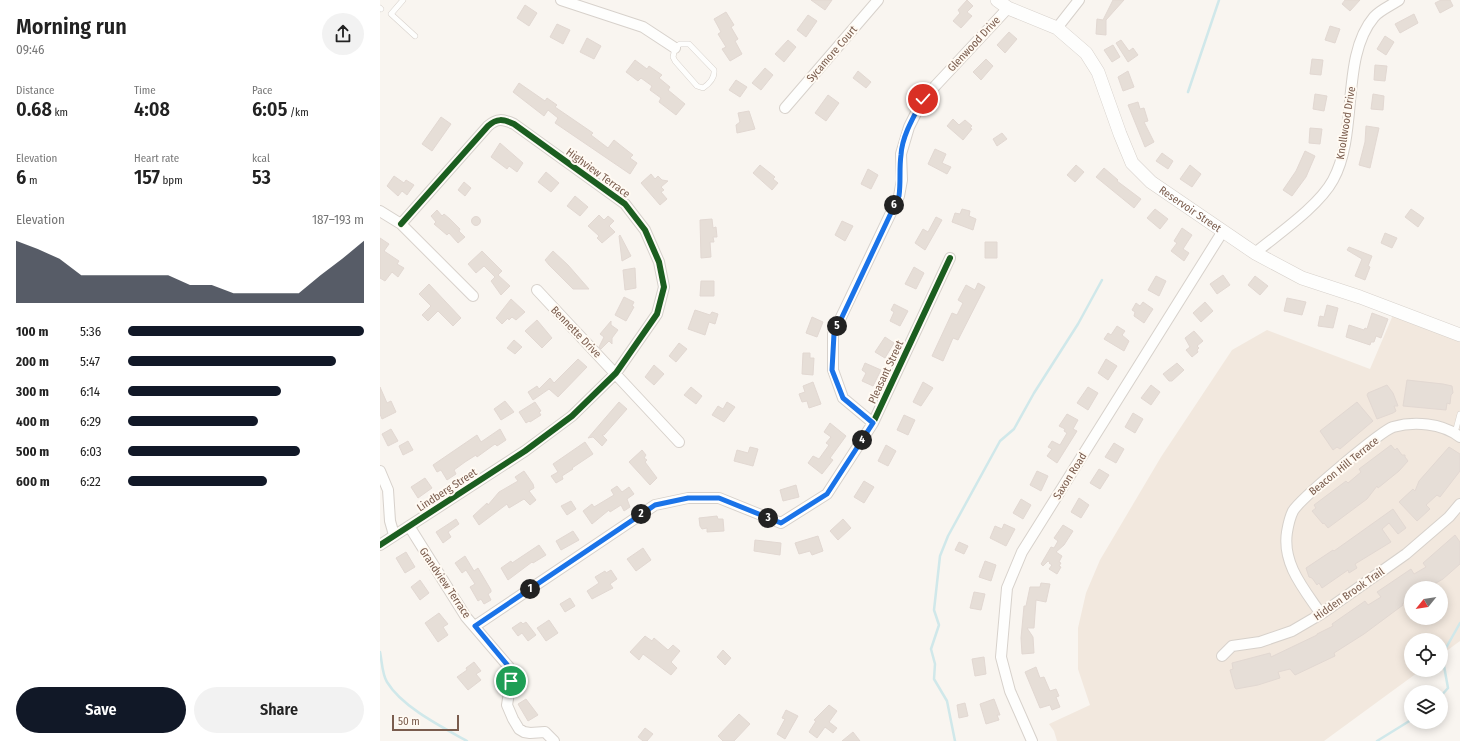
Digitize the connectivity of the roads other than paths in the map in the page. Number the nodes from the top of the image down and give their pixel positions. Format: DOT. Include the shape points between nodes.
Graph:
graph roads {
  1 [pos="403,0"];
  2 [pos="561,0"];
  3 [pos="878,0"];
  4 [pos="997,0"];
  5 [pos="1079,0"];
  6 [pos="1399,0"];
  7 [pos="1008,8"];
  8 [pos="1058,28"];
  9 [pos="415,36"];
  10 [pos="675,48"];
  11 [pos="785,108"];
  12 [pos="380,211"];
  13 [pos="400,224"];
  14 [pos="1223,231"];
  15 [pos="1255,253"];
  16 [pos="950,258"];
  17 [pos="537,290"];
  18 [pos="473,296"];
  19 [pos="1460,335"];
  20 [pos="616,373"];
  21 [pos="1460,414"];
  22 [pos="873,423"];
  23 [pos="1457,435"];
  24 [pos="679,442"];
  25 [pos="525,451"];
  26 [pos="380,470"];
  27 [pos="1460,504"];
  28 [pos="409,526"];
  29 [pos="394,535"];
  30 [pos="380,545"];
  31 [pos="1321,614"];
  32 [pos="475,626"];
  33 [pos="1222,656"];
  34 [pos="554,741"];
  35 [pos="1032,741"];
  1 -- 9 [label="lane" via="391,14"];
  2 -- 10 [label="street" via="643,27"];
  3 -- 11 [label="street, Sycamore Court"];
  4 -- 7 [label="street, Reservoir Street"];
  5 -- 8 [label="street"];
  6 -- 15 [label="street, Knollwood Drive" via="1374,16 1358,43 1343,156 1333,181 1315,203"];
  7 -- 8 [label="street, Reservoir Street"];
  7 -- 22 [label="street, Glenwood Drive" via="923,99 909,127 900,154 902,180 899,196 834,334 832,370 843,398"];
  8 -- 14 [label="street, Reservoir Street" via="1086,53 1098,72 1132,163 1152,182"];
  10 -- 10 [label="lane" via="675,61 697,86 703,88 710,83 714,70 689,44 680,44"];
  12 -- 13 [label="street"];
  13 -- 18 [label="street"];
  13 -- 20 [label="street, Highview Terrace" via="494,120 503,119 514,124 625,204 645,230 660,262 664,287 656,314"];
  14 -- 15 [label="street, Reservoir Street"];
  14 -- 35 [label="street, Saxon Road" via="1022,552 1007,588 1001,657 1010,691"];
  15 -- 19 [label="street, Reservoir Street" via="1302,278"];
  16 -- 22 [label="street, Pleasant Street"];
  17 -- 20 [label="street, Bennette Drive"];
  20 -- 24 [label="street, Bennette Drive"];
  20 -- 25 [label="street, Highview Terrace" via="572,416"];
  21 -- 23 [label="lane"];
  22 -- 32 [label="street, Pleasant Street" via="827,494 781,523 719,498 688,498 655,505"];
  23 -- 31 [label="street, Beacon Hill Terrace" via="1432,425 1409,423 1391,428 1311,491 1293,511 1287,532 1287,556 1293,572"];
  25 -- 28 [label="street, Lindberg Street"];
  26 -- 29 [label="street" via="388,490 390,521"];
  27 -- 31 [label="street, Hidden Brook Trail" via="1449,517 1406,554"];
  28 -- 29 [label="street, Lindberg Street"];
  28 -- 32 [label="street, Grandview Terrace" via="452,596"];
  29 -- 30 [label="street, Lindberg Street"];
  31 -- 33 [label="street, Hidden Brook Trail" via="1292,631 1260,642 1232,646"];
  32 -- 34 [label="street, Grandview Terrace" via="509,667 511,681 507,705 516,725 524,732 545,732"];
}
